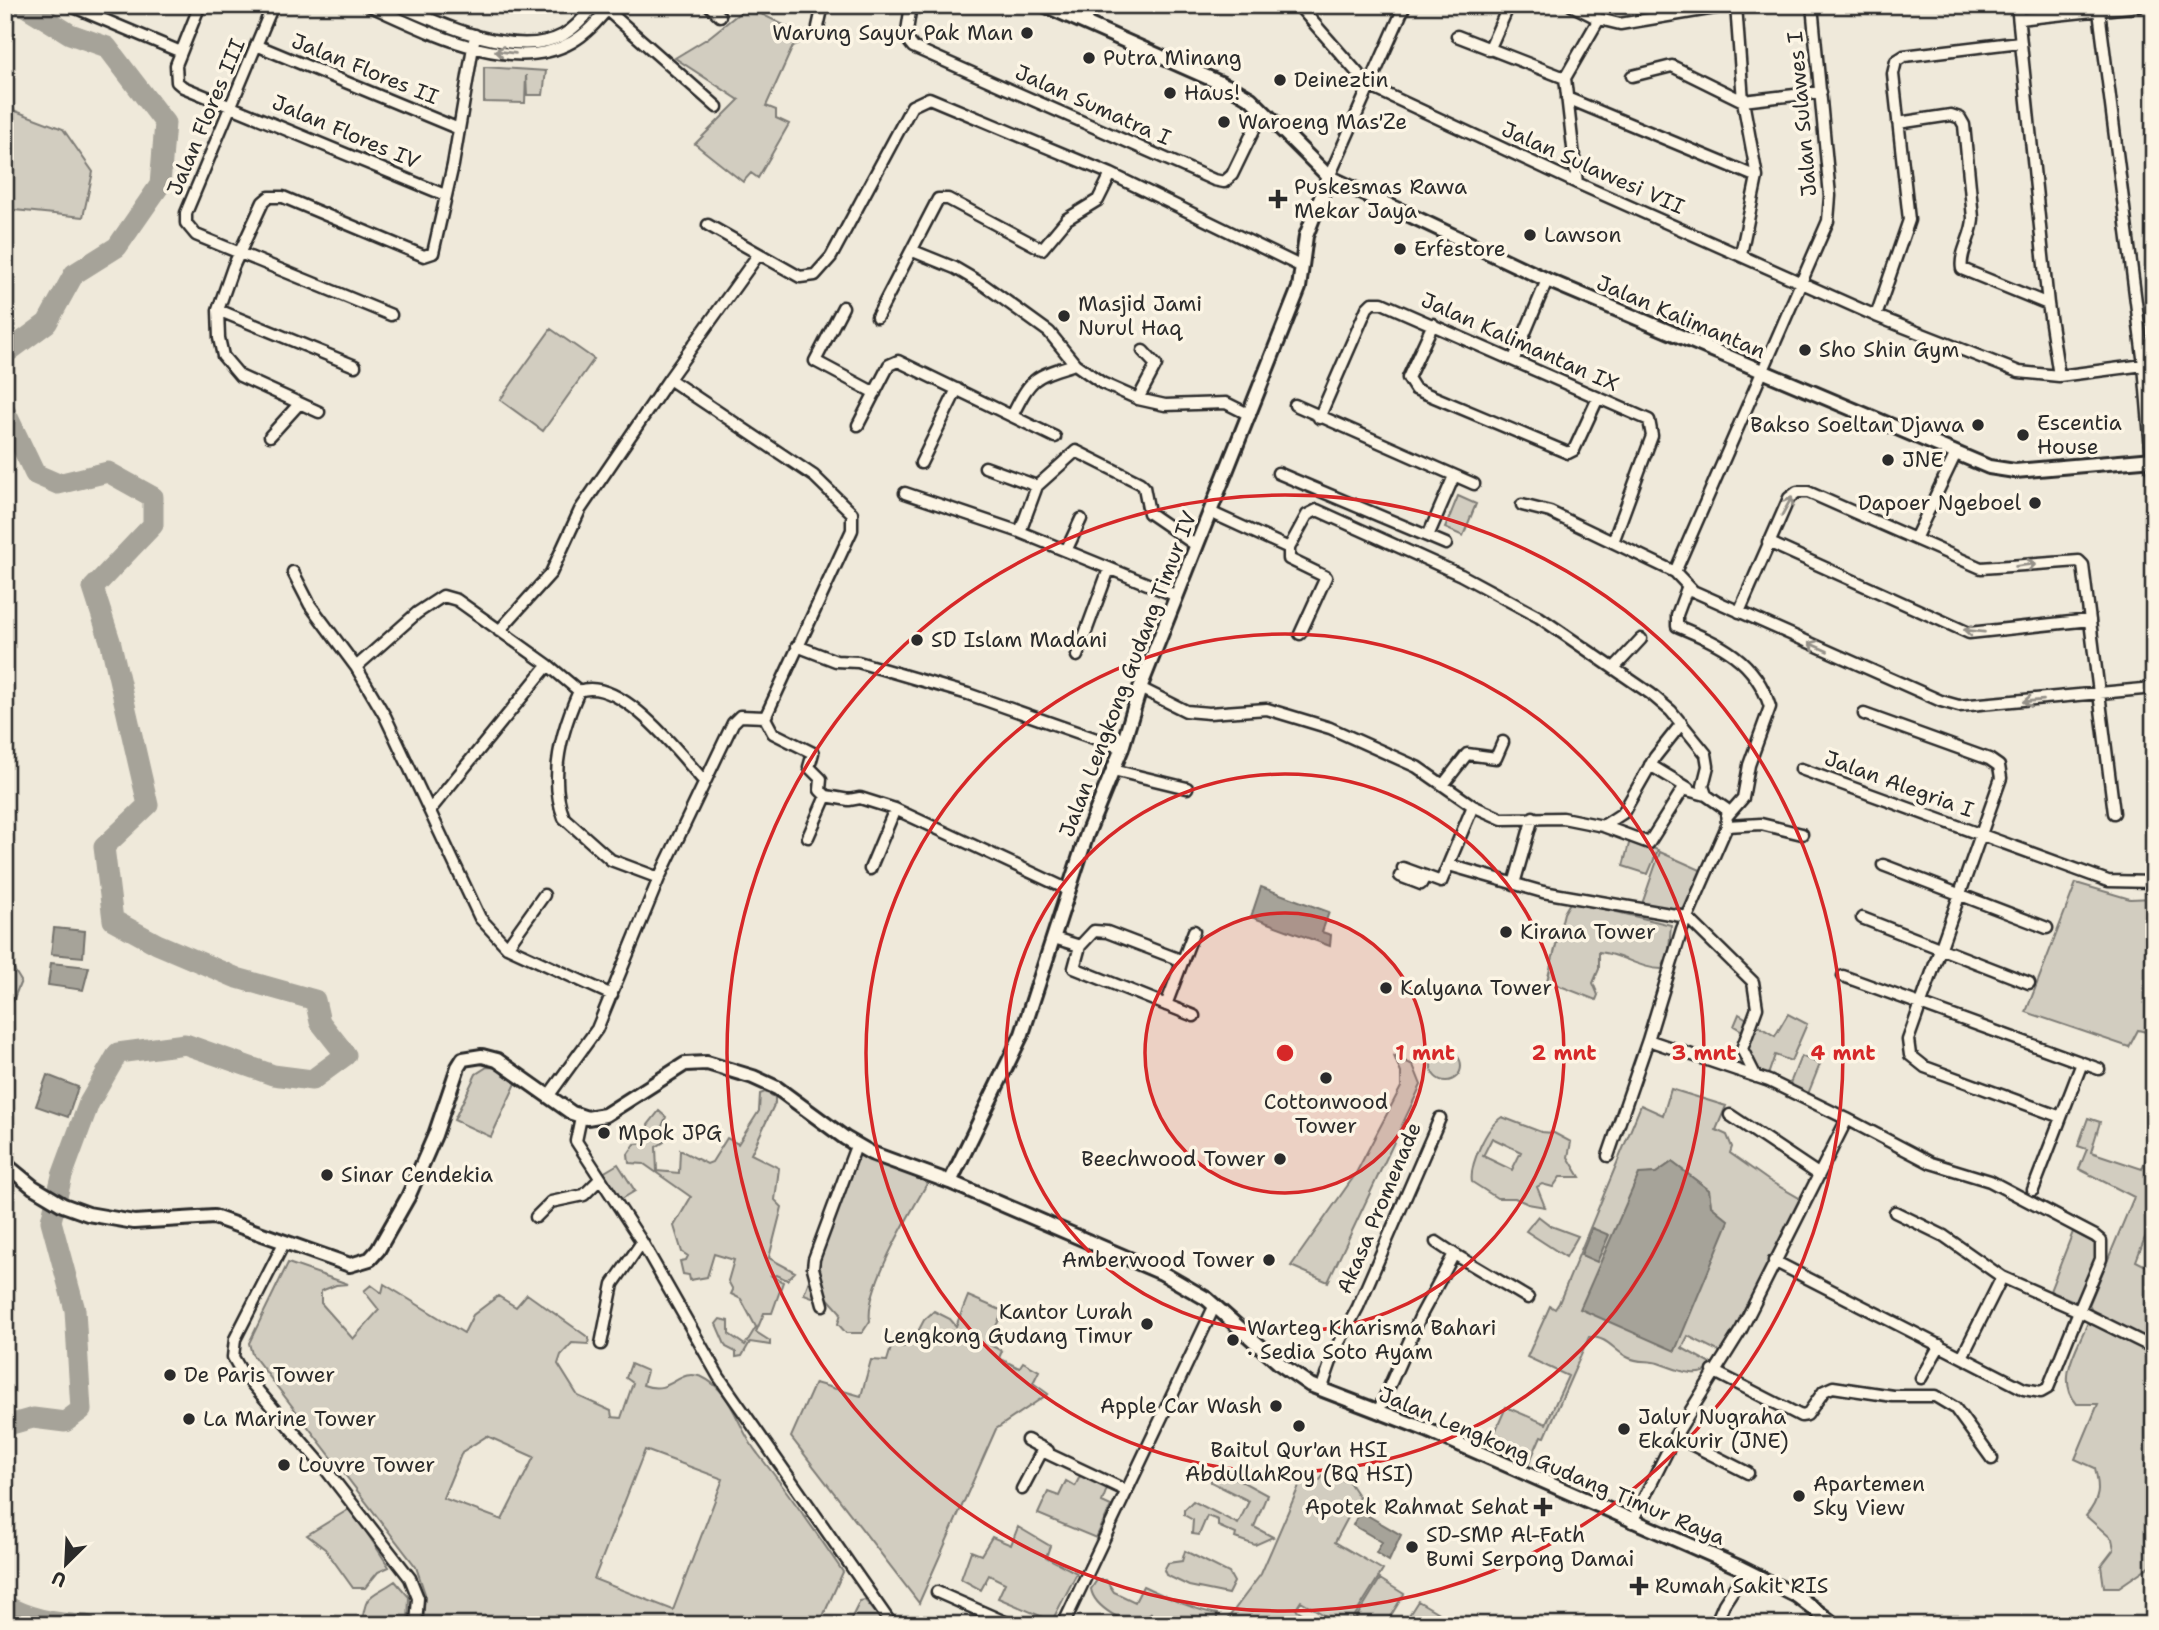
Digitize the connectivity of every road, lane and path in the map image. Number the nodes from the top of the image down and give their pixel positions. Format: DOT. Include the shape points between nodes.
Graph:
graph roads {
  1 [pos="69,5"];
  2 [pos="200,5"];
  3 [pos="273,5"];
  4 [pos="368,5"];
  5 [pos="397,5"];
  6 [pos="594,5"];
  7 [pos="709,5"];
  8 [pos="822,5"];
  9 [pos="911,5"];
  10 [pos="1044,5"];
  11 [pos="1092,5"];
  12 [pos="1299,5"];
  13 [pos="1405,5"];
  14 [pos="1509,5"];
  15 [pos="1571,5"];
  16 [pos="1735,5"];
  17 [pos="1812,5"];
  18 [pos="2017,5"];
  19 [pos="2139,6"];
  20 [pos="609,8"];
  21 [pos="2099,11"];
  22 [pos="720,16"];
  23 [pos="1599,19"];
  24 [pos="2019,19"];
  25 [pos="1085,23"];
  26 [pos="818,27"];
  27 [pos="475,35"];
  28 [pos="1457,36"];
  29 [pos="569,38"];
  30 [pos="2020,42"];
  31 [pos="256,45"];
  32 [pos="473,47"];
  33 [pos="1489,50"];
  34 [pos="181,52"];
  35 [pos="1632,76"];
  36 [pos="1565,78"];
  37 [pos="1369,86"];
  38 [pos="1821,92"];
  39 [pos="1567,98"];
  40 [pos="1743,101"];
  41 [pos="231,105"];
  42 [pos="717,107"];
  43 [pos="1263,111"];
  44 [pos="1898,123"];
  45 [pos="459,129"];
  46 [pos="1111,174"];
  47 [pos="1329,177"];
  48 [pos="1756,177"];
  49 [pos="1577,183"];
  50 [pos="445,195"];
  51 [pos="708,225"];
  52 [pos="913,251"];
  53 [pos="240,253"];
  54 [pos="1741,254"];
  55 [pos="758,255"];
  56 [pos="1300,266"];
  57 [pos="1547,280"];
  58 [pos="1802,282"];
  59 [pos="2048,304"];
  60 [pos="843,307"];
  61 [pos="218,310"];
  62 [pos="391,315"];
  63 [pos="1876,316"];
  64 [pos="877,317"];
  65 [pos="1433,324"];
  66 [pos="1143,351"];
  67 [pos="1514,359"];
  68 [pos="1075,363"];
  69 [pos="2144,365"];
  70 [pos="355,366"];
  71 [pos="1761,373"];
  72 [pos="2059,376"];
  73 [pos="669,379"];
  74 [pos="957,389"];
  75 [pos="875,393"];
  76 [pos="1598,398"];
  77 [pos="1138,399"];
  78 [pos="299,404"];
  79 [pos="1295,405"];
  80 [pos="319,412"];
  81 [pos="1250,415"];
  82 [pos="1012,416"];
  83 [pos="1319,418"];
  84 [pos="858,425"];
  85 [pos="270,436"];
  86 [pos="1055,437"];
  87 [pos="1956,453"];
  88 [pos="2152,457"];
  89 [pos="921,463"];
  90 [pos="985,467"];
  91 [pos="1278,473"];
  92 [pos="1454,476"];
  93 [pos="1474,484"];
  94 [pos="1037,486"];
  95 [pos="2154,487"];
  96 [pos="905,493"];
  97 [pos="1522,505"];
  98 [pos="1210,512"];
  99 [pos="1080,519"];
  100 [pos="1020,532"];
  101 [pos="1428,536"];
  102 [pos="1915,539"];
  103 [pos="1613,542"];
  104 [pos="1769,542"];
  105 [pos="1446,544"];
  106 [pos="1197,546"];
  107 [pos="1289,548"];
  108 [pos="1066,551"];
  109 [pos="1109,569"];
  110 [pos="293,572"];
  111 [pos="1675,572"];
  112 [pos="1687,588"];
  113 [pos="1177,596"];
  114 [pos="1739,612"];
  115 [pos="2090,620"];
  116 [pos="499,631"];
  117 [pos="1300,634"];
  118 [pos="1641,639"];
  119 [pos="797,646"];
  120 [pos="1077,656"];
  121 [pos="548,665"];
  122 [pos="356,667"];
  123 [pos="1614,668"];
  124 [pos="1140,688"];
  125 [pos="2154,688"];
  126 [pos="579,691"];
  127 [pos="2101,695"];
  128 [pos="1864,714"];
  129 [pos="765,717"];
  130 [pos="1682,723"];
  131 [pos="1503,742"];
  132 [pos="1122,748"];
  133 [pos="1650,765"];
  134 [pos="1801,769"];
  135 [pos="1113,770"];
  136 [pos="703,780"];
  137 [pos="1443,785"];
  138 [pos="1187,788"];
  139 [pos="1688,788"];
  140 [pos="826,796"];
  141 [pos="1706,796"];
  142 [pos="1473,806"];
  143 [pos="895,809"];
  144 [pos="430,810"];
  145 [pos="2114,813"];
  146 [pos="1728,815"];
  147 [pos="1533,817"];
  148 [pos="1603,826"];
  149 [pos="1727,826"];
  150 [pos="1802,834"];
  151 [pos="1983,835"];
  152 [pos="808,837"];
  153 [pos="1450,865"];
  154 [pos="1883,865"];
  155 [pos="870,869"];
  156 [pos="1402,872"];
  157 [pos="659,878"];
  158 [pos="2154,882"];
  159 [pos="1514,884"];
  160 [pos="1069,890"];
  161 [pos="544,895"];
  162 [pos="1961,895"];
  163 [pos="1687,917"];
  164 [pos="1862,918"];
  165 [pos="2047,928"];
  166 [pos="1194,930"];
  167 [pos="1054,938"];
  168 [pos="1080,946"];
  169 [pos="507,947"];
  170 [pos="1941,948"];
  171 [pos="1183,961"];
  172 [pos="1843,976"];
  173 [pos="2029,983"];
  174 [pos="612,995"];
  175 [pos="1921,1004"];
  176 [pos="1166,1005"];
  177 [pos="1194,1016"];
  178 [pos="1648,1040"];
  179 [pos="2082,1063"];
  180 [pos="2099,1069"];
  181 [pos="1756,1077"];
  182 [pos="549,1095"];
  183 [pos="1730,1115"];
  184 [pos="581,1117"];
  185 [pos="2061,1117"];
  186 [pos="1440,1118"];
  187 [pos="1847,1119"];
  188 [pos="856,1146"];
  189 [pos="1608,1156"];
  190 [pos="5,1164"];
  191 [pos="1818,1174"];
  192 [pos="600,1179"];
  193 [pos="950,1182"];
  194 [pos="2033,1190"];
  195 [pos="1895,1212"];
  196 [pos="536,1217"];
  197 [pos="642,1242"];
  198 [pos="1436,1242"];
  199 [pos="284,1243"];
  200 [pos="1454,1254"];
  201 [pos="1774,1261"];
  202 [pos="2002,1277"];
  203 [pos="1528,1298"];
  204 [pos="823,1305"];
  205 [pos="1215,1305"];
  206 [pos="2079,1311"];
  207 [pos="601,1344"];
  208 [pos="1940,1345"];
  209 [pos="2154,1348"];
  210 [pos="1962,1357"];
  211 [pos="1713,1371"];
  212 [pos="1921,1378"];
  213 [pos="1321,1390"];
  214 [pos="1378,1412"];
  215 [pos="1675,1436"];
  216 [pos="1027,1440"];
  217 [pos="1049,1451"];
  218 [pos="1992,1459"];
  219 [pos="1748,1473"];
  220 [pos="1022,1489"];
  221 [pos="1127,1490"];
  222 [pos="1632,1522"];
  223 [pos="1746,1570"];
  224 [pos="937,1592"];
  225 [pos="416,1625"];
  226 [pos="892,1625"];
  227 [pos="1012,1625"];
  228 [pos="1063,1625"];
  229 [pos="1716,1625"];
  230 [pos="1835,1625"];
  1 -- 34 [label="street"];
  2 -- 34 [label="street"];
  3 -- 31 [label="street, Jalan Flores III"];
  4 -- 32 [label="street"];
  5 -- 27 [label="street"];
  6 -- 29 [label="street"];
  7 -- 22 [label="street"];
  8 -- 26 [label="street"];
  9 -- 43 [label="street, Jalan Sumatra I" via="906,38 913,47 1214,180 1224,182 1232,174"];
  10 -- 25 [label="street, Jalan Kalimantan"];
  11 -- 25 [label="street"];
  12 -- 37 [label="street"];
  13 -- 37 [label="street"];
  14 -- 33 [label="street"];
  15 -- 23 [label="street"];
  16 -- 23 [label="street" via="1620,24"];
  16 -- 40 [label="street"];
  17 -- 38 [label="street, Jalan Sulawes I"];
  18 -- 24 [label="street"];
  19 -- 21 [label="street"];
  20 -- 29 [label="street"];
  20 -- 42 [label="street"];
  21 -- 24 [label="street"];
  21 -- 69 [label="street"];
  23 -- 36 [label="street"];
  24 -- 30 [label="street"];
  25 -- 43 [label="street, Jalan Kalimantan" via="1234,89"];
  27 -- 29 [label="street" via="524,43"];
  27 -- 32 [label="street"];
  28 -- 33 [label="street"];
  29 -- 32 [label="street, one-way" via="526,54"];
  30 -- 44 [label="street" via="1900,57 1893,74"];
  30 -- 59 [label="street"];
  31 -- 41 [label="street, Jalan Flores III"];
  31 -- 45 [label="street, Jalan Flores II"];
  32 -- 45 [label="street"];
  33 -- 36 [label="street"];
  34 -- 41 [label="street, Jalan Flores IV" via="177,82"];
  35 -- 40 [label="street" via="1672,66"];
  36 -- 39 [label="street"];
  37 -- 47 [label="street"];
  37 -- 49 [label="street, Jalan Sulawesi VII"];
  38 -- 40 [label="street"];
  38 -- 58 [label="street, Jalan Sulawes I" via="1828,221"];
  39 -- 48 [label="street"];
  39 -- 49 [label="street"];
  40 -- 48 [label="street"];
  41 -- 50 [label="street, Jalan Flores IV"];
  41 -- 53 [label="street, Jalan Flores III" via="186,213 186,223 196,235"];
  43 -- 47 [label="street, Jalan Kalimantan"];
  44 -- 59 [label="street" via="1951,115 1961,118 1973,218 1962,269"];
  44 -- 63 [label="street" via="1909,219"];
  45 -- 50 [label="street"];
  46 -- 52 [label="street" via="1098,200 1067,219 1042,249 943,198 932,206"];
  46 -- 55 [label="street" via="929,98 912,106 824,268 810,277 800,277"];
  46 -- 56 [label="street"];
  47 -- 56 [label="street, Jalan Lengkong Gudang Timur IV" via="1311,219"];
  47 -- 57 [label="street, Jalan Kalimantan"];
  48 -- 54 [label="street"];
  49 -- 54 [label="street, Jalan Sulawesi VII"];
  50 -- 53 [label="street" via="435,249 429,255 273,196 263,202"];
  51 -- 55 [label="street"];
  52 -- 64 [label="street"];
  52 -- 68 [label="street" via="984,285 1049,332"];
  53 -- 61 [label="street"];
  53 -- 62 [label="street"];
  54 -- 58 [label="street, Jalan Sulawesi VII"];
  55 -- 73 [label="street"];
  56 -- 81 [label="street, Jalan Lengkong Gudang Timur IV" via="1299,288"];
  57 -- 67 [label="street"];
  57 -- 71 [label="street, Jalan Kalimantan"];
  58 -- 63 [label="street, Jalan Sulawesi VII"];
  58 -- 71 [label="street, Jalan Sulawes I"];
  59 -- 72 [label="street"];
  60 -- 75 [label="street" via="815,361"];
  61 -- 70 [label="street"];
  61 -- 78 [label="street" via="223,356 233,369 245,380"];
  63 -- 72 [label="street, Jalan Sulawesi VII" via="2010,370"];
  65 -- 67 [label="street, Jalan Kalimantan IX"];
  65 -- 76 [label="street" via="1409,374 1415,389 1568,453 1574,450"];
  65 -- 83 [label="street, Jalan Kalimantan IX" via="1372,303"];
  66 -- 77 [label="street" via="1156,365"];
  67 -- 76 [label="street, Jalan Kalimantan IX"];
  68 -- 77 [label="street" via="1102,383"];
  68 -- 82 [label="street" via="1034,378"];
  69 -- 72 [label="street, Jalan Sulawesi VII"];
  69 -- 88 [label="street"];
  71 -- 87 [label="street, Jalan Kalimantan"];
  71 -- 111 [label="street, Jalan Sulawes I"];
  73 -- 116 [label="street" via="580,510 551,573"];
  73 -- 119 [label="street" via="814,476 852,513 852,530"];
  74 -- 75 [label="street" via="898,361 889,365"];
  74 -- 82 [label="street"];
  74 -- 89 [label="street"];
  75 -- 84 [label="street"];
  76 -- 103 [label="street, Jalan Kalimantan IX" via="1643,416 1653,430"];
  77 -- 81 [label="street" via="1165,405 1226,403"];
  78 -- 80 [label="street"];
  78 -- 85 [label="street"];
  79 -- 83 [label="street"];
  81 -- 98 [label="street, Jalan Lengkong Gudang Timur IV"];
  82 -- 86 [label="street"];
  83 -- 92 [label="street"];
  87 -- 88 [label="street, Jalan Kalimantan" via="1989,467 2015,471"];
  87 -- 102 [label="street"];
  88 -- 95 [label="street"];
  90 -- 94 [label="street"];
  91 -- 101 [label="street"];
  92 -- 93 [label="street"];
  92 -- 101 [label="street"];
  94 -- 100 [label="street"];
  94 -- 106 [label="street" via="1076,451 1140,483 1149,513"];
  96 -- 100 [label="street"];
  97 -- 103 [label="street" via="1540,507"];
  98 -- 106 [label="street, Jalan Lengkong Gudang Timur IV"];
  98 -- 107 [label="street"];
  99 -- 108 [label="street"];
  100 -- 108 [label="street"];
  101 -- 105 [label="street"];
  104 -- 102 [label="street, one-way" via="1789,498 1802,491"];
  102 -- 115 [label="street, one-way" via="1986,569 2079,561"];
  103 -- 111 [label="street"];
  104 -- 114 [label="street"];
  115 -- 104 [label="street, one-way" via="1969,633"];
  106 -- 113 [label="street, Jalan Lengkong Gudang Timur IV"];
  107 -- 117 [label="street" via="1289,559 1326,577"];
  107 -- 123 [label="street" via="1307,516 1317,510 1506,598"];
  108 -- 109 [label="street"];
  109 -- 113 [label="street"];
  109 -- 120 [label="street"];
  110 -- 122 [label="street" via="310,605"];
  111 -- 112 [label="street"];
  112 -- 114 [label="street"];
  112 -- 146 [label="street" via="1677,626 1735,654 1757,678 1770,707 1746,773 1743,798"];
  113 -- 124 [label="street, Jalan Lengkong Gudang Timur IV"];
  127 -- 114 [label="street, one-way" via="1959,706 1941,702"];
  115 -- 127 [label="street"];
  116 -- 121 [label="street"];
  116 -- 122 [label="street" via="457,600 443,596"];
  118 -- 123 [label="street"];
  119 -- 129 [label="street"];
  119 -- 132 [label="street" via="836,661 858,662 968,694"];
  121 -- 126 [label="street"];
  121 -- 144 [label="street"];
  122 -- 144 [label="street"];
  123 -- 130 [label="street"];
  124 -- 132 [label="street, Jalan Lengkong Gudang Timur IV"];
  124 -- 137 [label="street" via="1196,713 1277,710 1391,753"];
  125 -- 127 [label="street"];
  126 -- 136 [label="street" via="598,689 636,709"];
  126 -- 157 [label="street" via="561,738 558,769 564,818 611,860"];
  127 -- 145 [label="street"];
  128 -- 151 [label="street" via="1999,766 2001,778"];
  129 -- 136 [label="street" via="736,718"];
  129 -- 140 [label="street" via="768,730 813,753 809,767 821,779 820,790"];
  130 -- 133 [label="street"];
  130 -- 141 [label="street" via="1706,754"];
  131 -- 137 [label="street" via="1496,758 1467,754"];
  132 -- 135 [label="street, Jalan Lengkong Gudang Timur IV"];
  133 -- 139 [label="street"];
  133 -- 148 [label="street" via="1623,813"];
  134 -- 151 [label="street, Jalan Alegria I"];
  135 -- 138 [label="street"];
  135 -- 160 [label="street, Jalan Lengkong Gudang Timur IV"];
  136 -- 157 [label="street"];
  137 -- 142 [label="street"];
  139 -- 141 [label="street"];
  139 -- 148 [label="street" via="1681,791 1649,843"];
  140 -- 143 [label="street" via="860,798"];
  140 -- 152 [label="street"];
  141 -- 146 [label="street"];
  142 -- 147 [label="street" via="1502,819"];
  142 -- 153 [label="street"];
  143 -- 155 [label="street"];
  143 -- 160 [label="street"];
  144 -- 169 [label="street" via="480,918"];
  146 -- 149 [label="street"];
  147 -- 148 [label="street"];
  147 -- 159 [label="street"];
  149 -- 150 [label="street" via="1761,824"];
  149 -- 163 [label="street"];
  151 -- 158 [label="street, Jalan Alegria I" via="2108,881"];
  151 -- 162 [label="street"];
  153 -- 156 [label="street" via="1441,882 1425,876 1421,884"];
  153 -- 159 [label="street"];
  154 -- 162 [label="street"];
  157 -- 174 [label="street"];
  159 -- 163 [label="street"];
  160 -- 167 [label="street, Jalan Lengkong Gudang Timur IV"];
  161 -- 169 [label="street"];
  162 -- 165 [label="street"];
  162 -- 170 [label="street"];
  163 -- 178 [label="street"];
  163 -- 181 [label="street" via="1752,982 1757,1008 1742,1049"];
  164 -- 170 [label="street"];
  166 -- 171 [label="street"];
  167 -- 168 [label="street"];
  167 -- 193 [label="street, Jalan Lengkong Gudang Timur IV" via="1022,1034"];
  168 -- 171 [label="street" via="1089,933 1099,931"];
  168 -- 176 [label="street" via="1074,968 1078,972"];
  169 -- 174 [label="street"];
  170 -- 173 [label="street"];
  170 -- 175 [label="street"];
  171 -- 176 [label="street"];
  172 -- 175 [label="street"];
  174 -- 182 [label="street" via="597,1029"];
  175 -- 179 [label="street"];
  175 -- 185 [label="street" via="1908,1048 1915,1060"];
  176 -- 177 [label="street"];
  178 -- 181 [label="street"];
  178 -- 189 [label="street"];
  179 -- 180 [label="street"];
  179 -- 185 [label="street"];
  181 -- 187 [label="street"];
  182 -- 184 [label="street"];
  182 -- 199 [label="street" via="497,1060 482,1056 463,1059 412,1189 370,1259 350,1265"];
  183 -- 191 [label="street"];
  184 -- 188 [label="street, Jalan Lengkong Gudang Timur Raya" via="605,1115 671,1072 695,1062 777,1088"];
  184 -- 192 [label="street" via="576,1141"];
  185 -- 194 [label="street"];
  186 -- 213 [label="street, Akasa Promenade"];
  187 -- 191 [label="street"];
  187 -- 206 [label="street" via="1931,1163 1990,1181 2095,1236 2101,1241 2101,1259"];
  188 -- 193 [label="street, Jalan Lengkong Gudang Timur Raya"];
  188 -- 204 [label="street" via="814,1259"];
  190 -- 199 [label="street" via="63,1205 108,1219 214,1217"];
  191 -- 201 [label="street"];
  192 -- 196 [label="street" via="584,1195 551,1202"];
  192 -- 197 [label="street"];
  193 -- 205 [label="street, Jalan Lengkong Gudang Timur Raya" via="1162,1273"];
  195 -- 202 [label="street" via="1944,1236"];
  197 -- 207 [label="street" via="613,1283"];
  197 -- 226 [label="street" via="719,1377"];
  198 -- 200 [label="street"];
  199 -- 225 [label="street" via="235,1339 233,1357 410,1578 418,1598"];
  200 -- 203 [label="street"];
  200 -- 214 [label="street"];
  201 -- 208 [label="street"];
  201 -- 211 [label="street" via="1741,1330"];
  202 -- 206 [label="street"];
  202 -- 210 [label="street"];
  205 -- 213 [label="street, Jalan Lengkong Gudang Timur Raya" via="1280,1364"];
  205 -- 221 [label="street"];
  206 -- 209 [label="street"];
  206 -- 210 [label="street" via="2048,1388 2041,1392 2024,1389"];
  208 -- 210 [label="street"];
  208 -- 212 [label="street"];
  211 -- 215 [label="street"];
  211 -- 218 [label="street" via="1801,1416 1833,1387 1935,1396 1955,1408"];
  213 -- 214 [label="street, Jalan Lengkong Gudang Timur Raya"];
  214 -- 222 [label="street, Jalan Lengkong Gudang Timur Raya"];
  215 -- 219 [label="street"];
  215 -- 222 [label="street"];
  216 -- 217 [label="street"];
  217 -- 220 [label="street" via="1037,1456"];
  217 -- 221 [label="street"];
  221 -- 228 [label="street"];
  222 -- 223 [label="street, Jalan Lengkong Gudang Timur Raya"];
  223 -- 229 [label="street"];
  223 -- 230 [label="street, Jalan Lengkong Gudang Timur Raya" via="1807,1602"];
  224 -- 227 [label="street"];
}
